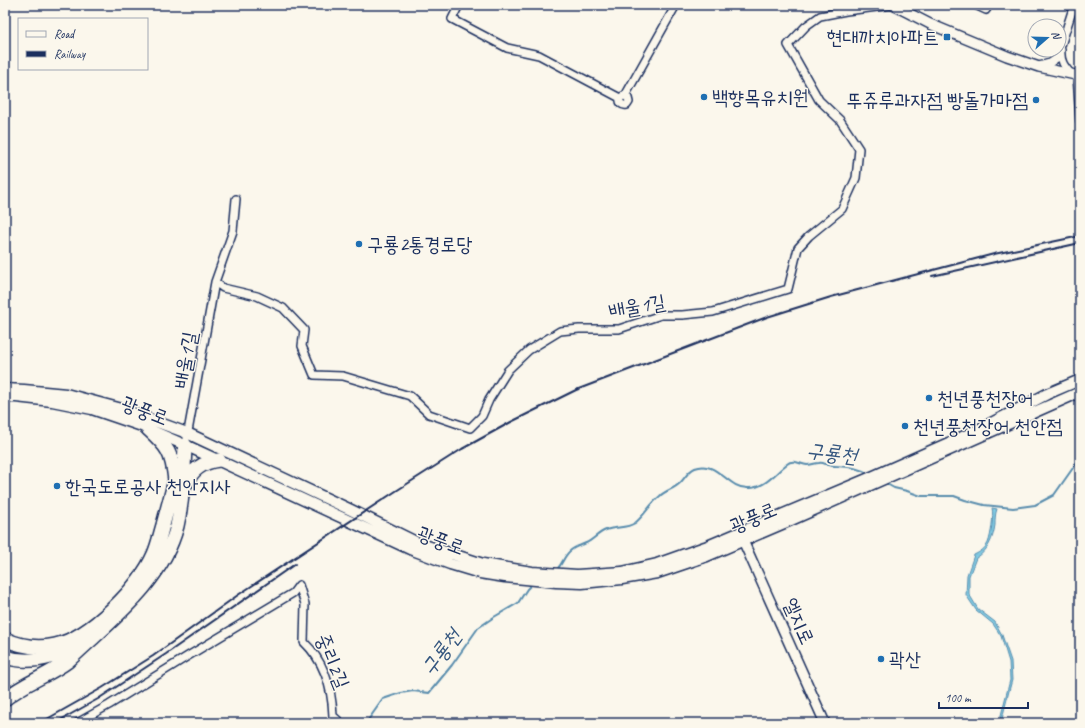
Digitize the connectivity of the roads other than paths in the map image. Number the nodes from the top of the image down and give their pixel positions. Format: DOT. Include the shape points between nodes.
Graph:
graph roads {
  1 [pos="459,5"];
  2 [pos="676,5"];
  3 [pos="893,5"];
  4 [pos="975,5"];
  5 [pos="989,5"];
  6 [pos="1074,5"];
  7 [pos="1067,27"];
  8 [pos="1057,58"];
  9 [pos="1061,58"];
  10 [pos="1039,66"];
  11 [pos="1077,76"];
  12 [pos="1080,121"];
  13 [pos="236,199"];
  14 [pos="215,282"];
  15 [pos="1080,380"];
  16 [pos="5,389"];
  17 [pos="1080,392"];
  18 [pos="5,397"];
  19 [pos="148,429"];
  20 [pos="186,439"];
  21 [pos="219,460"];
  22 [pos="892,471"];
  23 [pos="175,481"];
  24 [pos="181,499"];
  25 [pos="741,537"];
  26 [pos="93,638"];
  27 [pos="5,640"];
  28 [pos="5,657"];
  29 [pos="5,699"];
  30 [pos="77,723"];
  31 [pos="341,723"];
  32 [pos="825,723"];
  1 -- 2 [label="street" via="452,19 507,48 539,55 623,97"];
  3 -- 10 [label="street" via="944,30"];
  3 -- 14 [label="street, 배울1길" via="820,16 788,45 819,100 840,120 859,149 856,178 842,210 798,248 788,288 713,312 660,315 620,329 579,329 560,332 529,350 508,370 482,416 470,428 429,414 410,396 343,376 314,375 302,346 304,330 283,308 257,296 223,288"];
  4 -- 5 [label="street" via="986,10"];
  6 -- 7 [label="street"];
  8 -- 10 [label="street"];
  9 -- 11 [label="street" via="1065,68"];
  10 -- 11 [label="street"];
  11 -- 12 [label="street"];
  13 -- 14 [label="street, 배울1길" via="233,231"];
  14 -- 20 [label="street, 배울1길"];
  15 -- 22 [label="main road"];
  16 -- 20 [label="main road, 광풍로" via="66,394 122,409"];
  17 -- 22 [label="main road"];
  18 -- 19 [label="main road, 광풍로" via="52,401 92,409"];
  19 -- 20 [label="main road, 광풍로"];
  19 -- 23 [label="highway" via="169,452"];
  20 -- 21 [label="main road, 광풍로"];
  20 -- 23 [label="highway"];
  20 -- 24 [label="highway"];
  20 -- 25 [label="main road, 광풍로" via="351,510 418,543 483,564 532,572 577,575 622,572 657,564"];
  21 -- 24 [label="highway" via="195,470 186,483"];
  21 -- 25 [label="main road, 광풍로" via="410,549 480,573 505,577 582,583 622,579 657,572 707,556"];
  22 -- 25 [label="main road, 광풍로"];
  23 -- 27 [label="highway" via="154,555 138,581 112,610 74,639 57,645 31,647"];
  24 -- 26 [label="highway" via="176,527 155,573"];
  25 -- 32 [label="street, 엘지로"];
  26 -- 28 [label="highway" via="67,652 43,659 23,661"];
  26 -- 29 [label="highway" via="68,661"];
  30 -- 31 [label="street, 중리2길" via="293,593 299,585 305,604 304,642 321,664 329,685 333,716"];
}
